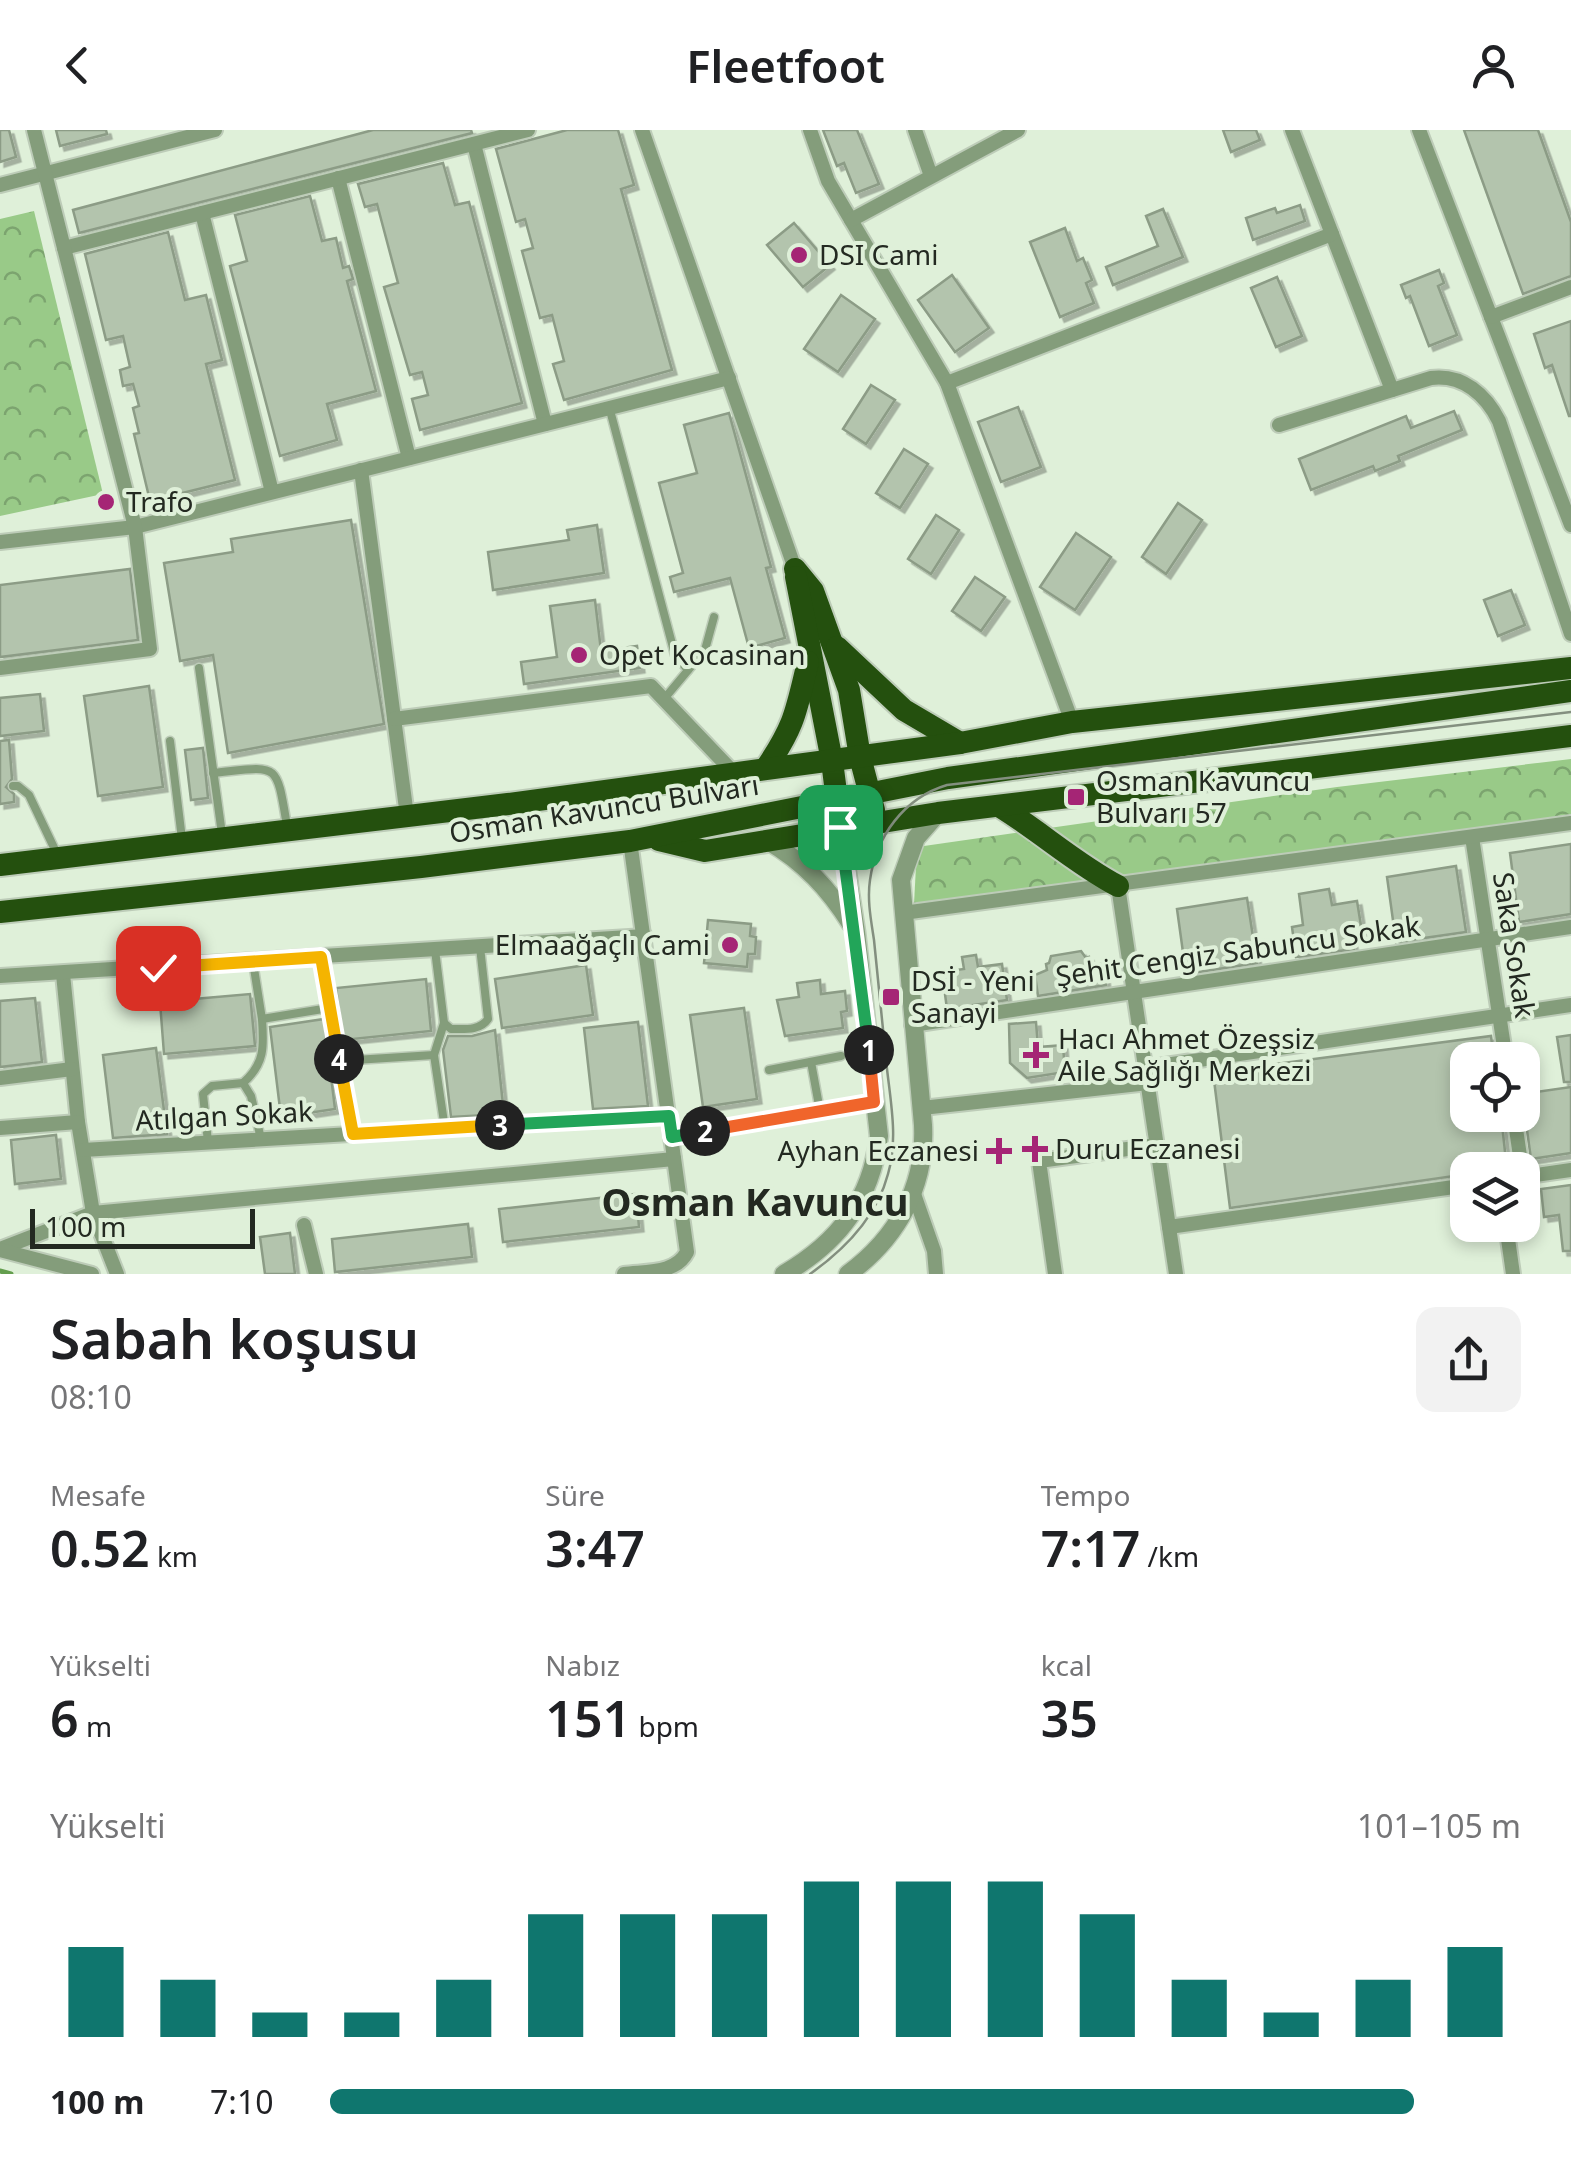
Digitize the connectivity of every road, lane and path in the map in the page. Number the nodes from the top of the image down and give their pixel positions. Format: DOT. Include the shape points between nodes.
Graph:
graph roads {
  1 [pos="34,130"];
  2 [pos="215,130"];
  3 [pos="528,130"];
  4 [pos="642,130"];
  5 [pos="810,130"];
  6 [pos="915,130"];
  7 [pos="1018,130"];
  8 [pos="1292,130"];
  9 [pos="1419,130"];
  10 [pos="182,134"];
  11 [pos="474,144"];
  12 [pos="45,173"];
  13 [pos="932,176"];
  14 [pos="338,178"];
  15 [pos="0,184"];
  16 [pos="202,213"];
  17 [pos="851,220"];
  18 [pos="1332,234"];
  19 [pos="64,248"];
  20 [pos="1571,287"];
  21 [pos="1491,317"];
  22 [pos="729,378"];
  23 [pos="947,383"];
  24 [pos="1392,390"];
  25 [pos="611,414"];
  26 [pos="545,424"];
  27 [pos="1279,425"];
  28 [pos="409,458"];
  29 [pos="361,470"];
  30 [pos="272,492"];
  31 [pos="1566,495"];
  32 [pos="1571,525"];
  33 [pos="135,527"];
  34 [pos="0,542"];
  35 [pos="795,569"];
  36 [pos="714,618"];
  37 [pos="1571,634"];
  38 [pos="822,646"];
  39 [pos="0,668"];
  40 [pos="199,668"];
  41 [pos="1571,668"];
  42 [pos="688,670"];
  43 [pos="1571,691"];
  44 [pos="664,699"];
  45 [pos="394,719"];
  46 [pos="1072,722"];
  47 [pos="1571,736"];
  48 [pos="170,741"];
  49 [pos="960,743"];
  50 [pos="860,757"];
  51 [pos="832,761"];
  52 [pos="766,768"];
  53 [pos="733,772"];
  54 [pos="213,773"];
  55 [pos="13,786"];
  56 [pos="871,796"];
  57 [pos="837,802"];
  58 [pos="999,806"];
  59 [pos="938,813"];
  60 [pos="407,816"];
  61 [pos="876,822"];
  62 [pos="1571,824"];
  63 [pos="840,827"];
  64 [pos="288,831"];
  65 [pos="1472,837"];
  66 [pos="222,838"];
  67 [pos="640,839"];
  68 [pos="768,840"];
  69 [pos="182,843"];
  70 [pos="59,858"];
  71 [pos="0,865"];
  72 [pos="1118,886"];
  73 [pos="0,912"];
  74 [pos="903,913"];
  75 [pos="1571,927"];
  76 [pos="856,932"];
  77 [pos="645,936"];
  78 [pos="1488,939"];
  79 [pos="480,946"];
  80 [pos="435,950"];
  81 [pos="321,957"];
  82 [pos="253,962"];
  83 [pos="63,974"];
  84 [pos="0,976"];
  85 [pos="1134,992"];
  86 [pos="1571,1005"];
  87 [pos="329,1008"];
  88 [pos="1499,1016"];
  89 [pos="262,1019"];
  90 [pos="444,1023"];
  91 [pos="912,1025"];
  92 [pos="1503,1042"];
  93 [pos="434,1056"];
  94 [pos="841,1056"];
  95 [pos="339,1061"];
  96 [pos="810,1062"];
  97 [pos="72,1070"];
  98 [pos="769,1070"];
  99 [pos="1146,1076"];
  100 [pos="0,1078"];
  101 [pos="243,1083"];
  102 [pos="874,1102"];
  103 [pos="922,1108"];
  104 [pos="820,1112"];
  105 [pos="669,1116"];
  106 [pos="78,1122"];
  107 [pos="0,1128"];
  108 [pos="444,1129"];
  109 [pos="353,1134"];
  110 [pos="672,1137"];
  111 [pos="260,1140"];
  112 [pos="208,1142"];
  113 [pos="1156,1144"];
  114 [pos="83,1150"];
  115 [pos="674,1159"];
  116 [pos="1571,1170"];
  117 [pos="1540,1173"];
  118 [pos="1450,1188"];
  119 [pos="914,1194"];
  120 [pos="93,1213"];
  121 [pos="304,1225"];
  122 [pos="1169,1227"];
  123 [pos="1508,1242"];
  124 [pos="0,1250"];
  125 [pos="92,1274"];
  126 [pos="117,1274"];
  127 [pos="316,1274"];
  128 [pos="624,1274"];
  129 [pos="784,1274"];
  130 [pos="848,1274"];
  131 [pos="936,1274"];
  132 [pos="1055,1274"];
  133 [pos="1176,1274"];
  134 [pos="1513,1274"];
  1 -- 12 [label="street"];
  2 -- 10 [label="street"];
  3 -- 11 [label="street"];
  4 -- 22 [label="street"];
  5 -- 17 [label="street" via="828,182"];
  6 -- 13 [label="street"];
  7 -- 13 [label="street"];
  8 -- 18 [label="street"];
  9 -- 21 [label="street"];
  10 -- 12 [label="street"];
  11 -- 14 [label="street"];
  11 -- 26 [label="street"];
  12 -- 15 [label="street"];
  12 -- 19 [label="street"];
  13 -- 17 [label="street"];
  14 -- 16 [label="street"];
  14 -- 28 [label="street"];
  16 -- 19 [label="street"];
  16 -- 30 [label="street"];
  17 -- 23 [label="street"];
  18 -- 23 [label="street"];
  18 -- 24 [label="street"];
  19 -- 33 [label="street"];
  20 -- 21 [label="street"];
  21 -- 31 [label="street"];
  22 -- 26 [label="street"];
  22 -- 35 [label="street"];
  23 -- 46 [label="street"];
  24 -- 27 [label="street"];
  24 -- 37 [label="street" via="1448,377 1488,404"];
  25 -- 42 [label="lane" via="675,655"];
  26 -- 28 [label="street"];
  28 -- 29 [label="street"];
  29 -- 30 [label="street"];
  29 -- 45 [label="street"];
  30 -- 33 [label="street"];
  31 -- 32 [label="street"];
  33 -- 34 [label="street"];
  33 -- 39 [label="street" via="150,649"];
  35 -- 38 [label="highway" via="813,591"];
  36 -- 42 [label="lane" via="705,650"];
  38 -- 49 [label="highway" via="904,710"];
  38 -- 50 [label="highway" via="849,690"];
  38 -- 51 [label="highway"];
  38 -- 52 [label="highway" via="790,732"];
  40 -- 54 [label="lane"];
  41 -- 46 [label="highway, Osman Kavuncu Bulvarı"];
  42 -- 44 [label="lane"];
  43 -- 56 [label="highway, Osman Kavuncu Bulvarı" via="948,778"];
  44 -- 45 [label="street" via="652,686"];
  44 -- 53 [label="street"];
  45 -- 60 [label="street"];
  46 -- 49 [label="highway, Osman Kavuncu Bulvarı"];
  47 -- 58 [label="highway"];
  48 -- 69 [label="lane"];
  49 -- 50 [label="highway, Osman Kavuncu Bulvarı"];
  50 -- 51 [label="highway, Osman Kavuncu Bulvarı"];
  50 -- 56 [label="highway"];
  51 -- 52 [label="highway, Osman Kavuncu Bulvarı"];
  51 -- 57 [label="highway"];
  52 -- 53 [label="highway, Osman Kavuncu Bulvarı"];
  53 -- 60 [label="highway, Osman Kavuncu Bulvarı"];
  54 -- 64 [label="lane" via="273,772"];
  54 -- 66 [label="lane"];
  55 -- 70 [label="lane" via="29,795"];
  56 -- 57 [label="highway, Osman Kavuncu Bulvarı"];
  56 -- 61 [label="highway"];
  57 -- 63 [label="highway"];
  57 -- 67 [label="highway, Osman Kavuncu Bulvarı"];
  58 -- 59 [label="highway"];
  58 -- 72 [label="highway"];
  59 -- 61 [label="highway"];
  59 -- 74 [label="street" via="916,838 901,880"];
  60 -- 64 [label="highway, Osman Kavuncu Bulvarı"];
  61 -- 63 [label="highway"];
  62 -- 65 [label="street"];
  63 -- 68 [label="highway"];
  63 -- 76 [label="street"];
  64 -- 66 [label="highway, Osman Kavuncu Bulvarı"];
  65 -- 72 [label="street"];
  65 -- 78 [label="street, Saka Sokak"];
  66 -- 69 [label="highway, Osman Kavuncu Bulvarı"];
  67 -- 68 [label="highway" via="705,852"];
  67 -- 73 [label="highway, Osman Kavuncu Bulvarı"];
  67 -- 77 [label="street"];
  68 -- 76 [label="street" via="828,889"];
  69 -- 70 [label="highway, Osman Kavuncu Bulvarı"];
  70 -- 71 [label="highway, Osman Kavuncu Bulvarı"];
  72 -- 74 [label="street"];
  72 -- 85 [label="street"];
  74 -- 91 [label="street"];
  75 -- 78 [label="street, Şehit Cengiz Sabuncu Sokak"];
  76 -- 102 [label="street"];
  77 -- 79 [label="street"];
  77 -- 105 [label="street"];
  78 -- 85 [label="street, Şehit Cengiz Sabuncu Sokak"];
  78 -- 88 [label="street, Saka Sokak"];
  79 -- 80 [label="street"];
  79 -- 90 [label="lane" via="486,1022 465,1029"];
  80 -- 81 [label="street"];
  80 -- 90 [label="lane"];
  81 -- 82 [label="street"];
  81 -- 87 [label="lane"];
  82 -- 83 [label="street"];
  82 -- 89 [label="lane"];
  83 -- 84 [label="street"];
  83 -- 97 [label="street"];
  85 -- 91 [label="street, Şehit Cengiz Sabuncu Sokak"];
  85 -- 99 [label="street"];
  86 -- 88 [label="street"];
  87 -- 89 [label="lane"];
  87 -- 95 [label="lane"];
  88 -- 92 [label="street, Saka Sokak"];
  88 -- 99 [label="street"];
  89 -- 101 [label="lane" via="262,1060"];
  90 -- 93 [label="lane"];
  91 -- 103 [label="street"];
  93 -- 95 [label="lane"];
  93 -- 108 [label="lane"];
  94 -- 96 [label="lane"];
  95 -- 109 [label="lane"];
  96 -- 98 [label="lane"];
  96 -- 104 [label="lane"];
  97 -- 100 [label="street"];
  97 -- 106 [label="street"];
  99 -- 103 [label="street"];
  99 -- 113 [label="street"];
  101 -- 111 [label="lane"];
  101 -- 112 [label="lane" via="212,1086 203,1094"];
  102 -- 104 [label="street"];
  102 -- 129 [label="street" via="877,1154 860,1203 831,1242"];
  103 -- 119 [label="street" via="923,1161"];
  104 -- 110 [label="street"];
  105 -- 108 [label="street, Atılgan Sokak"];
  105 -- 110 [label="street"];
  106 -- 107 [label="street"];
  106 -- 114 [label="street"];
  108 -- 109 [label="street, Atılgan Sokak"];
  109 -- 111 [label="street, Atılgan Sokak"];
  110 -- 115 [label="street"];
  111 -- 112 [label="street, Atılgan Sokak"];
  112 -- 114 [label="street, Atılgan Sokak"];
  113 -- 122 [label="street"];
  113 -- 132 [label="street" via="1039,1161"];
  114 -- 120 [label="street"];
  115 -- 120 [label="street"];
  115 -- 128 [label="street" via="684,1257 672,1268"];
  116 -- 117 [label="street"];
  118 -- 122 [label="street"];
  119 -- 130 [label="street" via="889,1235"];
  119 -- 131 [label="street"];
  120 -- 124 [label="street"];
  120 -- 126 [label="street"];
  121 -- 127 [label="street"];
  122 -- 133 [label="street"];
  123 -- 134 [label="street"];
  124 -- 125 [label="street"];
}
